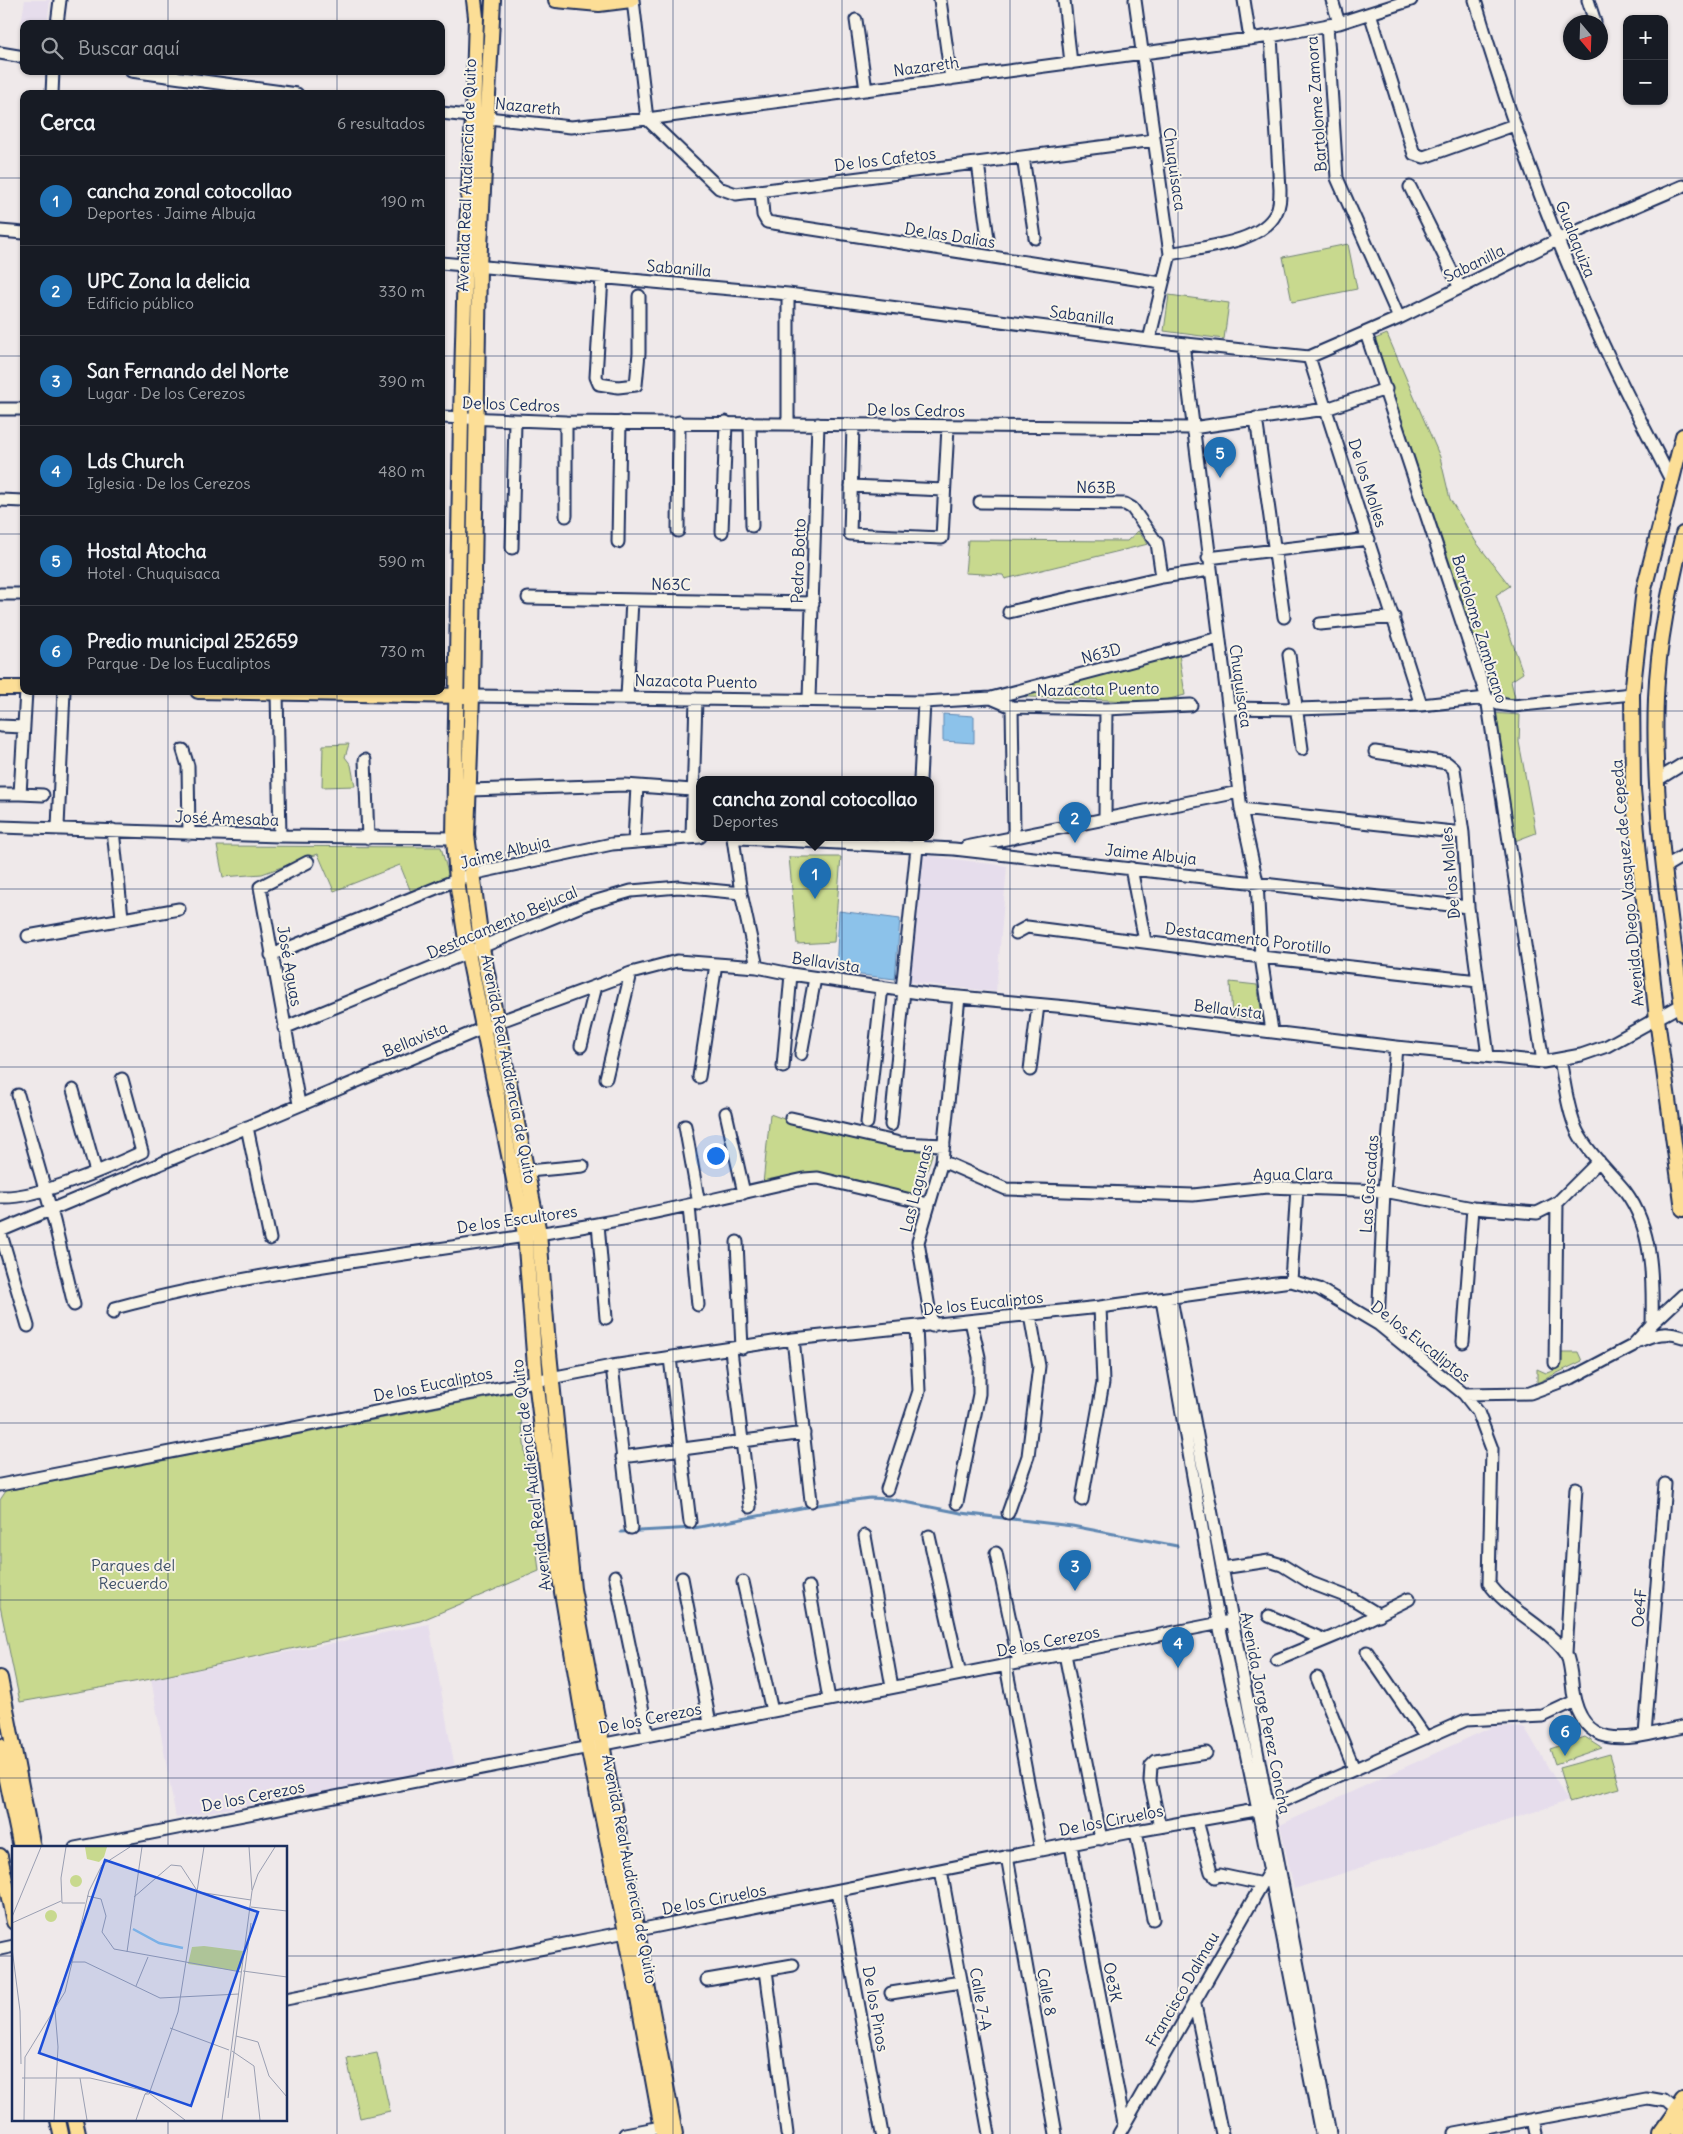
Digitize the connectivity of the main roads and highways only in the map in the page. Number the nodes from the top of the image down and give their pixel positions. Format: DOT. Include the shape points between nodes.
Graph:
graph roads {
  1 [pos="474,0"];
  2 [pos="493,0"];
  3 [pos="556,0"];
  4 [pos="632,0"];
  5 [pos="480,118"];
  6 [pos="1683,436"];
  7 [pos="1683,534"];
  8 [pos="0,688"];
  9 [pos="20,688"];
  10 [pos="427,695"];
  11 [pos="456,696"];
  12 [pos="472,696"];
  13 [pos="1683,1008"];
  14 [pos="1683,1210"];
  15 [pos="0,1678"];
  16 [pos="0,1746"];
  17 [pos="0,1787"];
  18 [pos="13,1846"];
  19 [pos="20,1846"];
  20 [pos="33,1846"];
  21 [pos="0,1856"];
  22 [pos="12,1913"];
  23 [pos="632,1931"];
  24 [pos="1680,2106"];
  25 [pos="665,2132"];
  26 [pos="675,2134"];
  27 [pos="1659,2134"];
  28 [pos="1676,2134"];
  1 -- 5 [label="main road, Avenida Real Audiencia de Quito"];
  2 -- 5 [label="main road, Avenida Real Audiencia de Quito"];
  3 -- 4 [label="main road" via="599,4"];
  5 -- 11 [label="main road, Avenida Real Audiencia de Quito" via="465,265"];
  5 -- 12 [label="main road, Avenida Real Audiencia de Quito"];
  6 -- 14 [label="main road, Avenida Diego Vasquez de Cepeda" via="1644,589 1632,694 1633,790 1657,1019"];
  7 -- 13 [label="main road" via="1666,602 1656,697 1657,780"];
  8 -- 9 [label="main road"];
  10 -- 11 [label="main road, Nazacota Puento"];
  11 -- 12 [label="main road, Nazacota Puento"];
  11 -- 23 [label="main road, Avenida Real Audiencia de Quito" via="454,838 457,881 468,953 525,1234 536,1380 562,1592 588,1746"];
  12 -- 23 [label="main road, Avenida Real Audiencia de Quito" via="467,835 471,874 482,948 539,1233 573,1589"];
  15 -- 20 [label="main road"];
  16 -- 19 [label="main road"];
  17 -- 18 [label="main road"];
  21 -- 22 [label="main road"];
  23 -- 25 [label="main road, Avenida Real Audiencia de Quito"];
  23 -- 26 [label="main road, Avenida Real Audiencia de Quito"];
  24 -- 27 [label="main road"];
  24 -- 28 [label="main road"];
}
